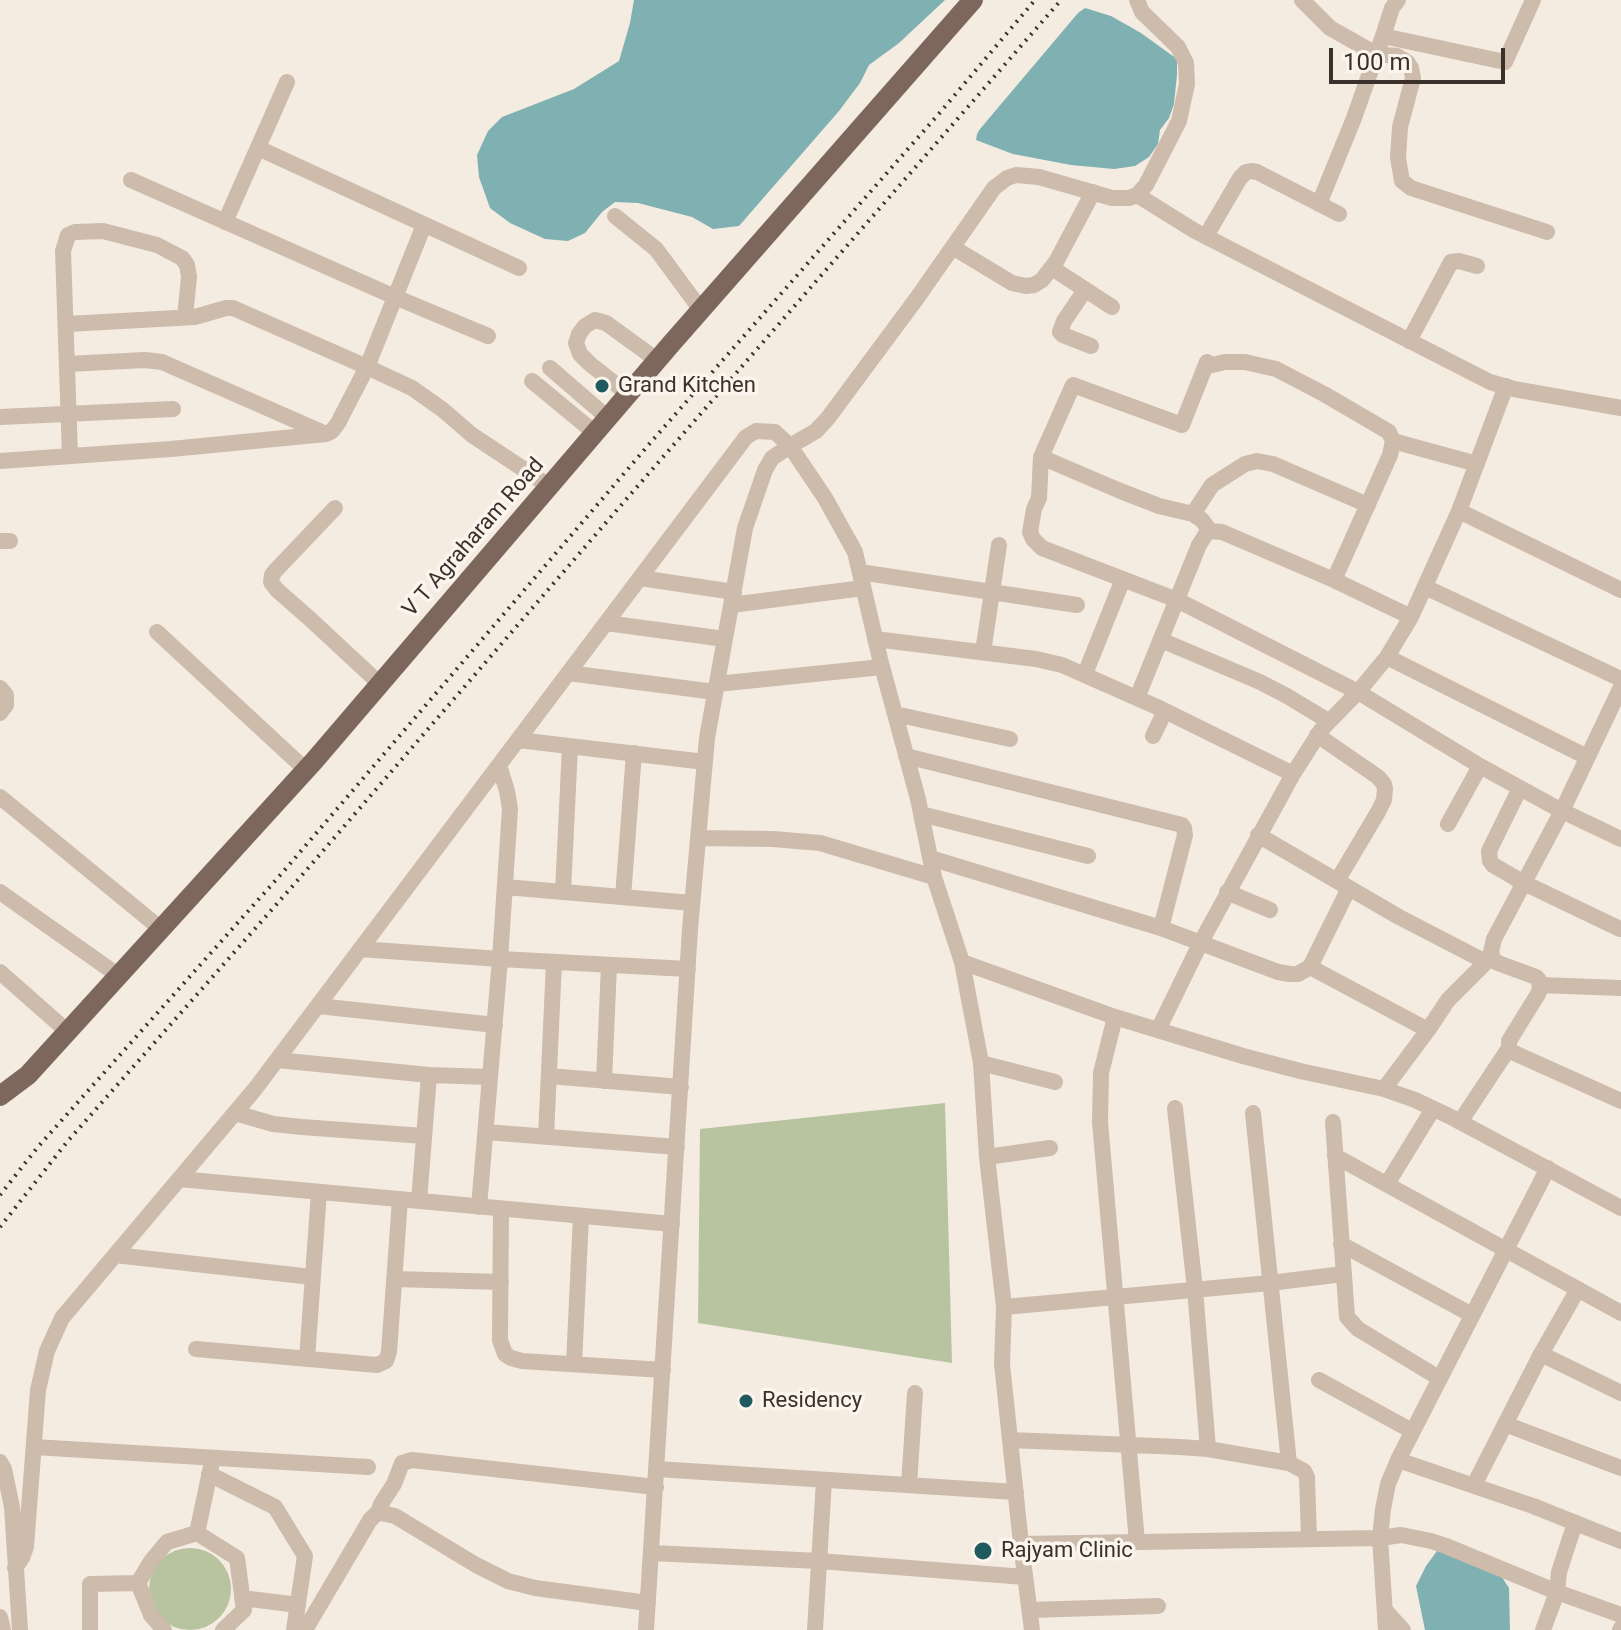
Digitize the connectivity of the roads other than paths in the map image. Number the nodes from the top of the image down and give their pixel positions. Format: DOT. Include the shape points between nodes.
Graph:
graph roads {
  1 [pos="973,0"];
  2 [pos="1137,0"];
  3 [pos="1302,0"];
  4 [pos="1398,0"];
  5 [pos="1533,0"];
  6 [pos="1383,36"];
  7 [pos="1376,54"];
  8 [pos="287,82"];
  9 [pos="258,148"];
  10 [pos="131,180"];
  11 [pos="1093,192"];
  12 [pos="1137,195"];
  13 [pos="1319,204"];
  14 [pos="1339,214"];
  15 [pos="615,216"];
  16 [pos="225,222"];
  17 [pos="424,225"];
  18 [pos="1547,232"];
  19 [pos="1206,236"];
  20 [pos="954,248"];
  21 [pos="1477,266"];
  22 [pos="519,268"];
  23 [pos="1052,268"];
  24 [pos="1085,290"];
  25 [pos="395,297"];
  26 [pos="1112,307"];
  27 [pos="701,310"];
  28 [pos="185,317"];
  29 [pos="67,324"];
  30 [pos="488,336"];
  31 [pos="1409,341"];
  32 [pos="1091,346"];
  33 [pos="657,360"];
  34 [pos="68,364"];
  35 [pos="367,367"];
  36 [pos="550,368"];
  37 [pos="532,381"];
  38 [pos="1506,386"];
  39 [pos="628,394"];
  40 [pos="1621,408"];
  41 [pos="173,409"];
  42 [pos="69,414"];
  43 [pos="0,417"];
  44 [pos="601,426"];
  45 [pos="326,434"];
  46 [pos="1393,441"];
  47 [pos="790,446"];
  48 [pos="70,456"];
  49 [pos="1041,457"];
  50 [pos="0,461"];
  51 [pos="1477,464"];
  52 [pos="549,486"];
  53 [pos="1368,505"];
  54 [pos="335,508"];
  55 [pos="1459,511"];
  56 [pos="1193,514"];
  57 [pos="1210,531"];
  58 [pos="999,545"];
  59 [pos="640,578"];
  60 [pos="1123,579"];
  61 [pos="861,580"];
  62 [pos="1334,580"];
  63 [pos="1425,587"];
  64 [pos="1621,590"];
  65 [pos="992,591"];
  66 [pos="732,598"];
  67 [pos="1177,600"];
  68 [pos="1077,605"];
  69 [pos="1411,617"];
  70 [pos="606,623"];
  71 [pos="157,632"];
  72 [pos="725,639"];
  73 [pos="875,639"];
  74 [pos="1161,640"];
  75 [pos="983,652"];
  76 [pos="1387,657"];
  77 [pos="882,667"];
  78 [pos="568,673"];
  79 [pos="1085,674"];
  80 [pos="1621,679"];
  81 [pos="380,684"];
  82 [pos="1621,687"];
  83 [pos="0,688"];
  84 [pos="716,688"];
  85 [pos="1358,692"];
  86 [pos="1137,698"];
  87 [pos="1165,711"];
  88 [pos="0,713"];
  89 [pos="895,714"];
  90 [pos="1325,719"];
  91 [pos="1317,735"];
  92 [pos="1153,736"];
  93 [pos="1010,739"];
  94 [pos="518,740"];
  95 [pos="570,746"];
  96 [pos="634,753"];
  97 [pos="906,756"];
  98 [pos="1587,757"];
  99 [pos="705,762"];
  100 [pos="499,765"];
  101 [pos="1480,766"];
  102 [pos="306,770"];
  103 [pos="1293,774"];
  104 [pos="1520,788"];
  105 [pos="0,797"];
  106 [pos="1562,811"];
  107 [pos="921,814"];
  108 [pos="1448,824"];
  109 [pos="1258,835"];
  110 [pos="698,838"];
  111 [pos="1621,839"];
  112 [pos="1088,856"];
  113 [pos="930,858"];
  114 [pos="934,877"];
  115 [pos="1524,883"];
  116 [pos="1343,884"];
  117 [pos="505,887"];
  118 [pos="0,892"];
  119 [pos="563,892"];
  120 [pos="1227,892"];
  121 [pos="623,897"];
  122 [pos="692,903"];
  123 [pos="1270,910"];
  124 [pos="1161,928"];
  125 [pos="161,929"];
  126 [pos="1620,929"];
  127 [pos="1201,942"];
  128 [pos="360,949"];
  129 [pos="500,959"];
  130 [pos="1489,959"];
  131 [pos="554,962"];
  132 [pos="962,962"];
  133 [pos="609,965"];
  134 [pos="1310,967"];
  135 [pos="688,969"];
  136 [pos="0,972"];
  137 [pos="119,976"];
  138 [pos="1540,985"];
  139 [pos="1621,988"];
  140 [pos="318,1006"];
  141 [pos="1115,1017"];
  142 [pos="495,1025"];
  143 [pos="1158,1030"];
  144 [pos="1428,1030"];
  145 [pos="68,1032"];
  146 [pos="1509,1048"];
  147 [pos="277,1060"];
  148 [pos="981,1063"];
  149 [pos="429,1075"];
  150 [pos="549,1076"];
  151 [pos="490,1077"];
  152 [pos="604,1081"];
  153 [pos="1055,1082"];
  154 [pos="681,1087"];
  155 [pos="1384,1089"];
  156 [pos="0,1096"];
  157 [pos="1621,1101"];
  158 [pos="1175,1108"];
  159 [pos="1433,1109"];
  160 [pos="235,1113"];
  161 [pos="1253,1113"];
  162 [pos="1333,1122"];
  163 [pos="1460,1122"];
  164 [pos="486,1132"];
  165 [pos="424,1136"];
  166 [pos="546,1137"];
  167 [pos="677,1147"];
  168 [pos="1050,1148"];
  169 [pos="1335,1156"];
  170 [pos="987,1157"];
  171 [pos="1548,1168"];
  172 [pos="179,1179"];
  173 [pos="1387,1184"];
  174 [pos="319,1192"];
  175 [pos="400,1199"];
  176 [pos="419,1201"];
  177 [pos="479,1207"];
  178 [pos="1621,1208"];
  179 [pos="501,1209"];
  180 [pos="581,1216"];
  181 [pos="672,1224"];
  182 [pos="1341,1244"];
  183 [pos="1505,1249"];
  184 [pos="115,1255"];
  185 [pos="1343,1274"];
  186 [pos="312,1277"];
  187 [pos="394,1279"];
  188 [pos="501,1282"];
  189 [pos="1270,1283"];
  190 [pos="1195,1289"];
  191 [pos="1578,1289"];
  192 [pos="1116,1296"];
  193 [pos="1004,1307"];
  194 [pos="1621,1313"];
  195 [pos="1472,1315"];
  196 [pos="196,1349"];
  197 [pos="1541,1354"];
  198 [pos="307,1359"];
  199 [pos="574,1364"];
  200 [pos="663,1370"];
  201 [pos="1439,1378"];
  202 [pos="1319,1380"];
  203 [pos="915,1393"];
  204 [pos="1621,1393"];
  205 [pos="1505,1424"];
  206 [pos="1412,1431"];
  207 [pos="1010,1440"];
  208 [pos="1128,1443"];
  209 [pos="34,1447"];
  210 [pos="1208,1449"];
  211 [pos="1398,1460"];
  212 [pos="0,1462"];
  213 [pos="1289,1463"];
  214 [pos="211,1466"];
  215 [pos="368,1467"];
  216 [pos="1621,1468"];
  217 [pos="656,1478"];
  218 [pos="824,1480"];
  219 [pos="909,1485"];
  220 [pos="1474,1485"];
  221 [pos="1016,1492"];
  222 [pos="378,1513"];
  223 [pos="1575,1523"];
  224 [pos="197,1533"];
  225 [pos="1380,1538"];
  226 [pos="1309,1539"];
  227 [pos="1621,1541"];
  228 [pos="1137,1542"];
  229 [pos="1021,1544"];
  230 [pos="652,1553"];
  231 [pos="819,1561"];
  232 [pos="15,1568"];
  233 [pos="1025,1577"];
  234 [pos="138,1583"];
  235 [pos="1557,1592"];
  236 [pos="242,1598"];
  237 [pos="648,1603"];
  238 [pos="298,1605"];
  239 [pos="1158,1606"];
  240 [pos="1030,1610"];
  241 [pos="1385,1610"];
  242 [pos="1621,1615"];
  243 [pos="0,1617"];
  244 [pos="3,1630"];
  245 [pos="20,1630"];
  246 [pos="90,1630"];
  247 [pos="164,1630"];
  248 [pos="223,1630"];
  249 [pos="294,1630"];
  250 [pos="305,1630"];
  251 [pos="646,1630"];
  252 [pos="815,1630"];
  253 [pos="1032,1630"];
  254 [pos="1386,1630"];
  255 [pos="1403,1630"];
  256 [pos="1543,1630"];
  1 -- 27 [label="main road, V T Agraharam Road"];
  2 -- 12 [label="street" via="1142,12 1178,47 1187,84 1179,121"];
  3 -- 7 [label="street" via="1330,28"];
  4 -- 6 [label="street"];
  5 -- 6 [label="street" via="1505,62"];
  6 -- 7 [label="street"];
  7 -- 13 [label="street"];
  7 -- 18 [label="street" via="1397,56 1411,68 1400,127 1402,181"];
  8 -- 9 [label="street"];
  9 -- 16 [label="street"];
  9 -- 17 [label="street"];
  10 -- 16 [label="street"];
  11 -- 12 [label="street" via="1112,198"];
  11 -- 20 [label="street" via="1039,177 1007,178 994,188"];
  11 -- 23 [label="street"];
  12 -- 19 [label="street"];
  13 -- 14 [label="street"];
  13 -- 19 [label="street" via="1257,172 1246,172"];
  15 -- 27 [label="street" via="656,249"];
  16 -- 25 [label="street"];
  17 -- 22 [label="street"];
  17 -- 25 [label="street"];
  19 -- 31 [label="street"];
  20 -- 23 [label="street" via="1018,285 1034,285"];
  20 -- 47 [label="street" via="828,418"];
  21 -- 31 [label="street" via="1451,262"];
  23 -- 24 [label="street"];
  24 -- 26 [label="street"];
  24 -- 32 [label="street" via="1060,332"];
  25 -- 30 [label="street"];
  25 -- 35 [label="street"];
  27 -- 33 [label="main road, V T Agraharam Road"];
  28 -- 29 [label="street"];
  28 -- 29 [label="street" via="189,277 182,258 157,245 90,230 68,235 64,245"];
  28 -- 35 [label="street" via="233,308"];
  29 -- 34 [label="street"];
  31 -- 38 [label="street"];
  33 -- 39 [label="main road, V T Agraharam Road"];
  33 -- 39 [label="street" via="606,323 595,320 585,326 576,343 580,354"];
  34 -- 42 [label="street"];
  34 -- 45 [label="street" via="162,362"];
  35 -- 45 [label="street" via="338,423"];
  35 -- 52 [label="street" via="412,388"];
  36 -- 44 [label="street"];
  37 -- 44 [label="street"];
  38 -- 40 [label="street"];
  38 -- 51 [label="street"];
  39 -- 44 [label="main road, V T Agraharam Road"];
  41 -- 42 [label="street"];
  42 -- 43 [label="street"];
  42 -- 48 [label="street"];
  44 -- 52 [label="main road, V T Agraharam Road"];
  45 -- 48 [label="street"];
  46 -- 49 [label="street" via="1389,432 1276,369 1207,362 1182,425 1073,385"];
  46 -- 51 [label="street"];
  46 -- 53 [label="street"];
  47 -- 59 [label="street" via="775,432 756,431 746,437"];
  47 -- 61 [label="street" via="855,552"];
  47 -- 66 [label="street" via="765,470 745,528"];
  48 -- 50 [label="street"];
  49 -- 56 [label="street" via="1131,496"];
  49 -- 60 [label="street" via="1033,539 1042,548"];
  51 -- 55 [label="street"];
  52 -- 81 [label="main road, V T Agraharam Road"];
  53 -- 56 [label="street" via="1257,461 1212,485"];
  53 -- 62 [label="street"];
  54 -- 81 [label="street" via="276,570 271,582"];
  55 -- 63 [label="street"];
  55 -- 64 [label="street"];
  56 -- 57 [label="street"];
  57 -- 62 [label="street"];
  57 -- 67 [label="street"];
  58 -- 65 [label="street"];
  59 -- 66 [label="street"];
  59 -- 70 [label="street"];
  60 -- 67 [label="street"];
  60 -- 79 [label="street"];
  61 -- 65 [label="street"];
  61 -- 66 [label="street"];
  61 -- 73 [label="street"];
  62 -- 69 [label="street"];
  63 -- 69 [label="street"];
  63 -- 80 [label="street"];
  65 -- 68 [label="street"];
  65 -- 75 [label="street"];
  66 -- 72 [label="street"];
  67 -- 74 [label="street"];
  67 -- 85 [label="street"];
  69 -- 76 [label="street"];
  70 -- 72 [label="street"];
  70 -- 78 [label="street"];
  71 -- 102 [label="street"];
  72 -- 84 [label="street"];
  73 -- 75 [label="street"];
  73 -- 77 [label="street"];
  74 -- 86 [label="street"];
  74 -- 90 [label="street" via="1260,682"];
  75 -- 79 [label="street" via="1036,659"];
  76 -- 85 [label="street"];
  76 -- 98 [label="street"];
  77 -- 84 [label="street"];
  77 -- 89 [label="street"];
  78 -- 84 [label="street"];
  78 -- 94 [label="street"];
  79 -- 86 [label="street"];
  81 -- 102 [label="main road, V T Agraharam Road"];
  82 -- 98 [label="street"];
  83 -- 88 [label="street" via="6,705"];
  84 -- 99 [label="street"];
  85 -- 91 [label="street"];
  85 -- 101 [label="street"];
  86 -- 87 [label="street"];
  87 -- 92 [label="street"];
  87 -- 103 [label="street"];
  89 -- 93 [label="street"];
  89 -- 97 [label="street"];
  91 -- 103 [label="street"];
  91 -- 116 [label="street" via="1378,777 1385,789"];
  94 -- 95 [label="street"];
  94 -- 100 [label="street"];
  95 -- 96 [label="street"];
  95 -- 119 [label="street"];
  96 -- 99 [label="street"];
  96 -- 121 [label="street"];
  97 -- 107 [label="street"];
  97 -- 124 [label="street" via="1182,825 1185,835"];
  98 -- 106 [label="street"];
  99 -- 110 [label="street"];
  100 -- 117 [label="street" via="510,809"];
  100 -- 128 [label="street"];
  101 -- 104 [label="street"];
  101 -- 108 [label="street"];
  102 -- 125 [label="main road, V T Agraharam Road"];
  103 -- 109 [label="street"];
  104 -- 106 [label="street"];
  104 -- 115 [label="street" via="1488,856 1493,865"];
  105 -- 125 [label="street"];
  106 -- 111 [label="street"];
  106 -- 115 [label="street"];
  107 -- 112 [label="street"];
  107 -- 113 [label="street"];
  109 -- 116 [label="street"];
  109 -- 120 [label="street"];
  110 -- 114 [label="street" via="820,843"];
  110 -- 122 [label="street"];
  113 -- 114 [label="street"];
  113 -- 124 [label="street"];
  114 -- 132 [label="street"];
  115 -- 126 [label="street"];
  115 -- 130 [label="street"];
  116 -- 130 [label="street"];
  116 -- 134 [label="street"];
  117 -- 119 [label="street"];
  117 -- 129 [label="street"];
  118 -- 137 [label="street"];
  119 -- 121 [label="street"];
  120 -- 123 [label="street"];
  120 -- 127 [label="street"];
  121 -- 122 [label="street"];
  122 -- 135 [label="street"];
  124 -- 127 [label="street"];
  125 -- 137 [label="main road, V T Agraharam Road"];
  127 -- 134 [label="street" via="1278,972 1298,974"];
  127 -- 143 [label="street"];
  128 -- 129 [label="street"];
  128 -- 140 [label="street"];
  129 -- 131 [label="street"];
  129 -- 142 [label="street"];
  130 -- 138 [label="street" via="1536,977"];
  130 -- 144 [label="street" via="1448,1000"];
  131 -- 133 [label="street"];
  131 -- 150 [label="street"];
  132 -- 141 [label="street"];
  132 -- 148 [label="street"];
  133 -- 135 [label="street"];
  133 -- 152 [label="street"];
  134 -- 144 [label="street"];
  135 -- 154 [label="street"];
  136 -- 145 [label="street"];
  137 -- 145 [label="main road, V T Agraharam Road"];
  138 -- 139 [label="street"];
  138 -- 146 [label="street"];
  140 -- 142 [label="street"];
  140 -- 147 [label="street"];
  141 -- 143 [label="street"];
  141 -- 192 [label="street" via="1101,1073 1100,1122"];
  142 -- 151 [label="street"];
  143 -- 155 [label="street"];
  144 -- 155 [label="street"];
  145 -- 156 [label="main road, V T Agraharam Road"];
  146 -- 157 [label="street"];
  146 -- 163 [label="street"];
  147 -- 149 [label="street"];
  147 -- 160 [label="street"];
  148 -- 153 [label="street"];
  148 -- 170 [label="street"];
  149 -- 151 [label="street"];
  149 -- 165 [label="street"];
  150 -- 152 [label="street"];
  150 -- 166 [label="street"];
  151 -- 164 [label="street"];
  152 -- 154 [label="street"];
  154 -- 167 [label="street"];
  155 -- 159 [label="street"];
  158 -- 190 [label="street"];
  159 -- 163 [label="street"];
  159 -- 173 [label="street"];
  160 -- 165 [label="street" via="273,1124"];
  160 -- 172 [label="street"];
  161 -- 189 [label="street"];
  162 -- 169 [label="street"];
  163 -- 171 [label="street"];
  164 -- 166 [label="street"];
  164 -- 177 [label="street"];
  165 -- 176 [label="street"];
  166 -- 167 [label="street"];
  167 -- 181 [label="street"];
  168 -- 170 [label="street"];
  169 -- 173 [label="street"];
  169 -- 182 [label="street"];
  170 -- 193 [label="street"];
  171 -- 178 [label="street"];
  171 -- 183 [label="street"];
  172 -- 174 [label="street"];
  172 -- 184 [label="street"];
  173 -- 183 [label="street"];
  174 -- 175 [label="street"];
  174 -- 186 [label="street"];
  175 -- 176 [label="street"];
  175 -- 187 [label="street"];
  176 -- 177 [label="street"];
  177 -- 179 [label="street"];
  179 -- 180 [label="street"];
  179 -- 188 [label="street"];
  180 -- 181 [label="street"];
  180 -- 199 [label="street"];
  181 -- 200 [label="street"];
  182 -- 185 [label="street"];
  182 -- 195 [label="street"];
  183 -- 191 [label="street"];
  183 -- 195 [label="street"];
  184 -- 186 [label="street"];
  184 -- 209 [label="street" via="62,1318 47,1351"];
  185 -- 189 [label="street"];
  185 -- 201 [label="street" via="1349,1321"];
  186 -- 198 [label="street"];
  187 -- 188 [label="street"];
  187 -- 198 [label="street" via="386,1361 377,1365"];
  188 -- 199 [label="street" via="500,1340 505,1354 522,1361"];
  189 -- 190 [label="street"];
  189 -- 213 [label="street"];
  190 -- 192 [label="street"];
  190 -- 210 [label="street"];
  191 -- 194 [label="street"];
  191 -- 197 [label="street"];
  192 -- 193 [label="street"];
  192 -- 208 [label="street"];
  193 -- 207 [label="street" via="1002,1364"];
  195 -- 201 [label="street"];
  196 -- 198 [label="street"];
  197 -- 204 [label="street"];
  197 -- 205 [label="street"];
  199 -- 200 [label="street"];
  200 -- 217 [label="street"];
  201 -- 206 [label="street"];
  202 -- 206 [label="street"];
  203 -- 219 [label="street"];
  205 -- 216 [label="street"];
  205 -- 220 [label="street"];
  206 -- 211 [label="street"];
  207 -- 208 [label="street"];
  207 -- 221 [label="street"];
  208 -- 210 [label="street"];
  208 -- 228 [label="street"];
  209 -- 214 [label="street"];
  209 -- 232 [label="street" via="26,1547"];
  210 -- 213 [label="street"];
  211 -- 220 [label="street"];
  211 -- 225 [label="street" via="1388,1484"];
  212 -- 232 [label="street" via="12,1507"];
  213 -- 226 [label="street" via="1307,1477"];
  214 -- 215 [label="street"];
  214 -- 224 [label="street"];
  214 -- 238 [label="street" via="275,1507 305,1556"];
  217 -- 218 [label="street"];
  217 -- 222 [label="street" via="412,1460 402,1463"];
  217 -- 230 [label="street"];
  218 -- 219 [label="street"];
  218 -- 231 [label="street"];
  219 -- 221 [label="street"];
  220 -- 223 [label="street"];
  221 -- 229 [label="street"];
  222 -- 237 [label="street" via="395,1516 508,1581"];
  222 -- 250 [label="street"];
  223 -- 227 [label="street"];
  223 -- 235 [label="street"];
  224 -- 234 [label="street" via="167,1542"];
  224 -- 236 [label="street" via="237,1558"];
  225 -- 226 [label="street"];
  225 -- 235 [label="street" via="1401,1535 1431,1541"];
  225 -- 241 [label="street"];
  226 -- 228 [label="street"];
  228 -- 229 [label="street"];
  229 -- 233 [label="street"];
  230 -- 231 [label="street"];
  230 -- 237 [label="street"];
  231 -- 233 [label="street"];
  231 -- 252 [label="street"];
  232 -- 245 [label="street"];
  233 -- 240 [label="street"];
  234 -- 246 [label="street" via="90,1584"];
  234 -- 247 [label="street" via="151,1615"];
  235 -- 242 [label="street"];
  235 -- 256 [label="street"];
  236 -- 238 [label="street"];
  236 -- 248 [label="street" via="244,1610"];
  237 -- 251 [label="street"];
  238 -- 249 [label="street"];
  239 -- 240 [label="street"];
  240 -- 253 [label="street"];
  241 -- 254 [label="street"];
  241 -- 255 [label="street"];
  243 -- 244 [label="street"];
}
